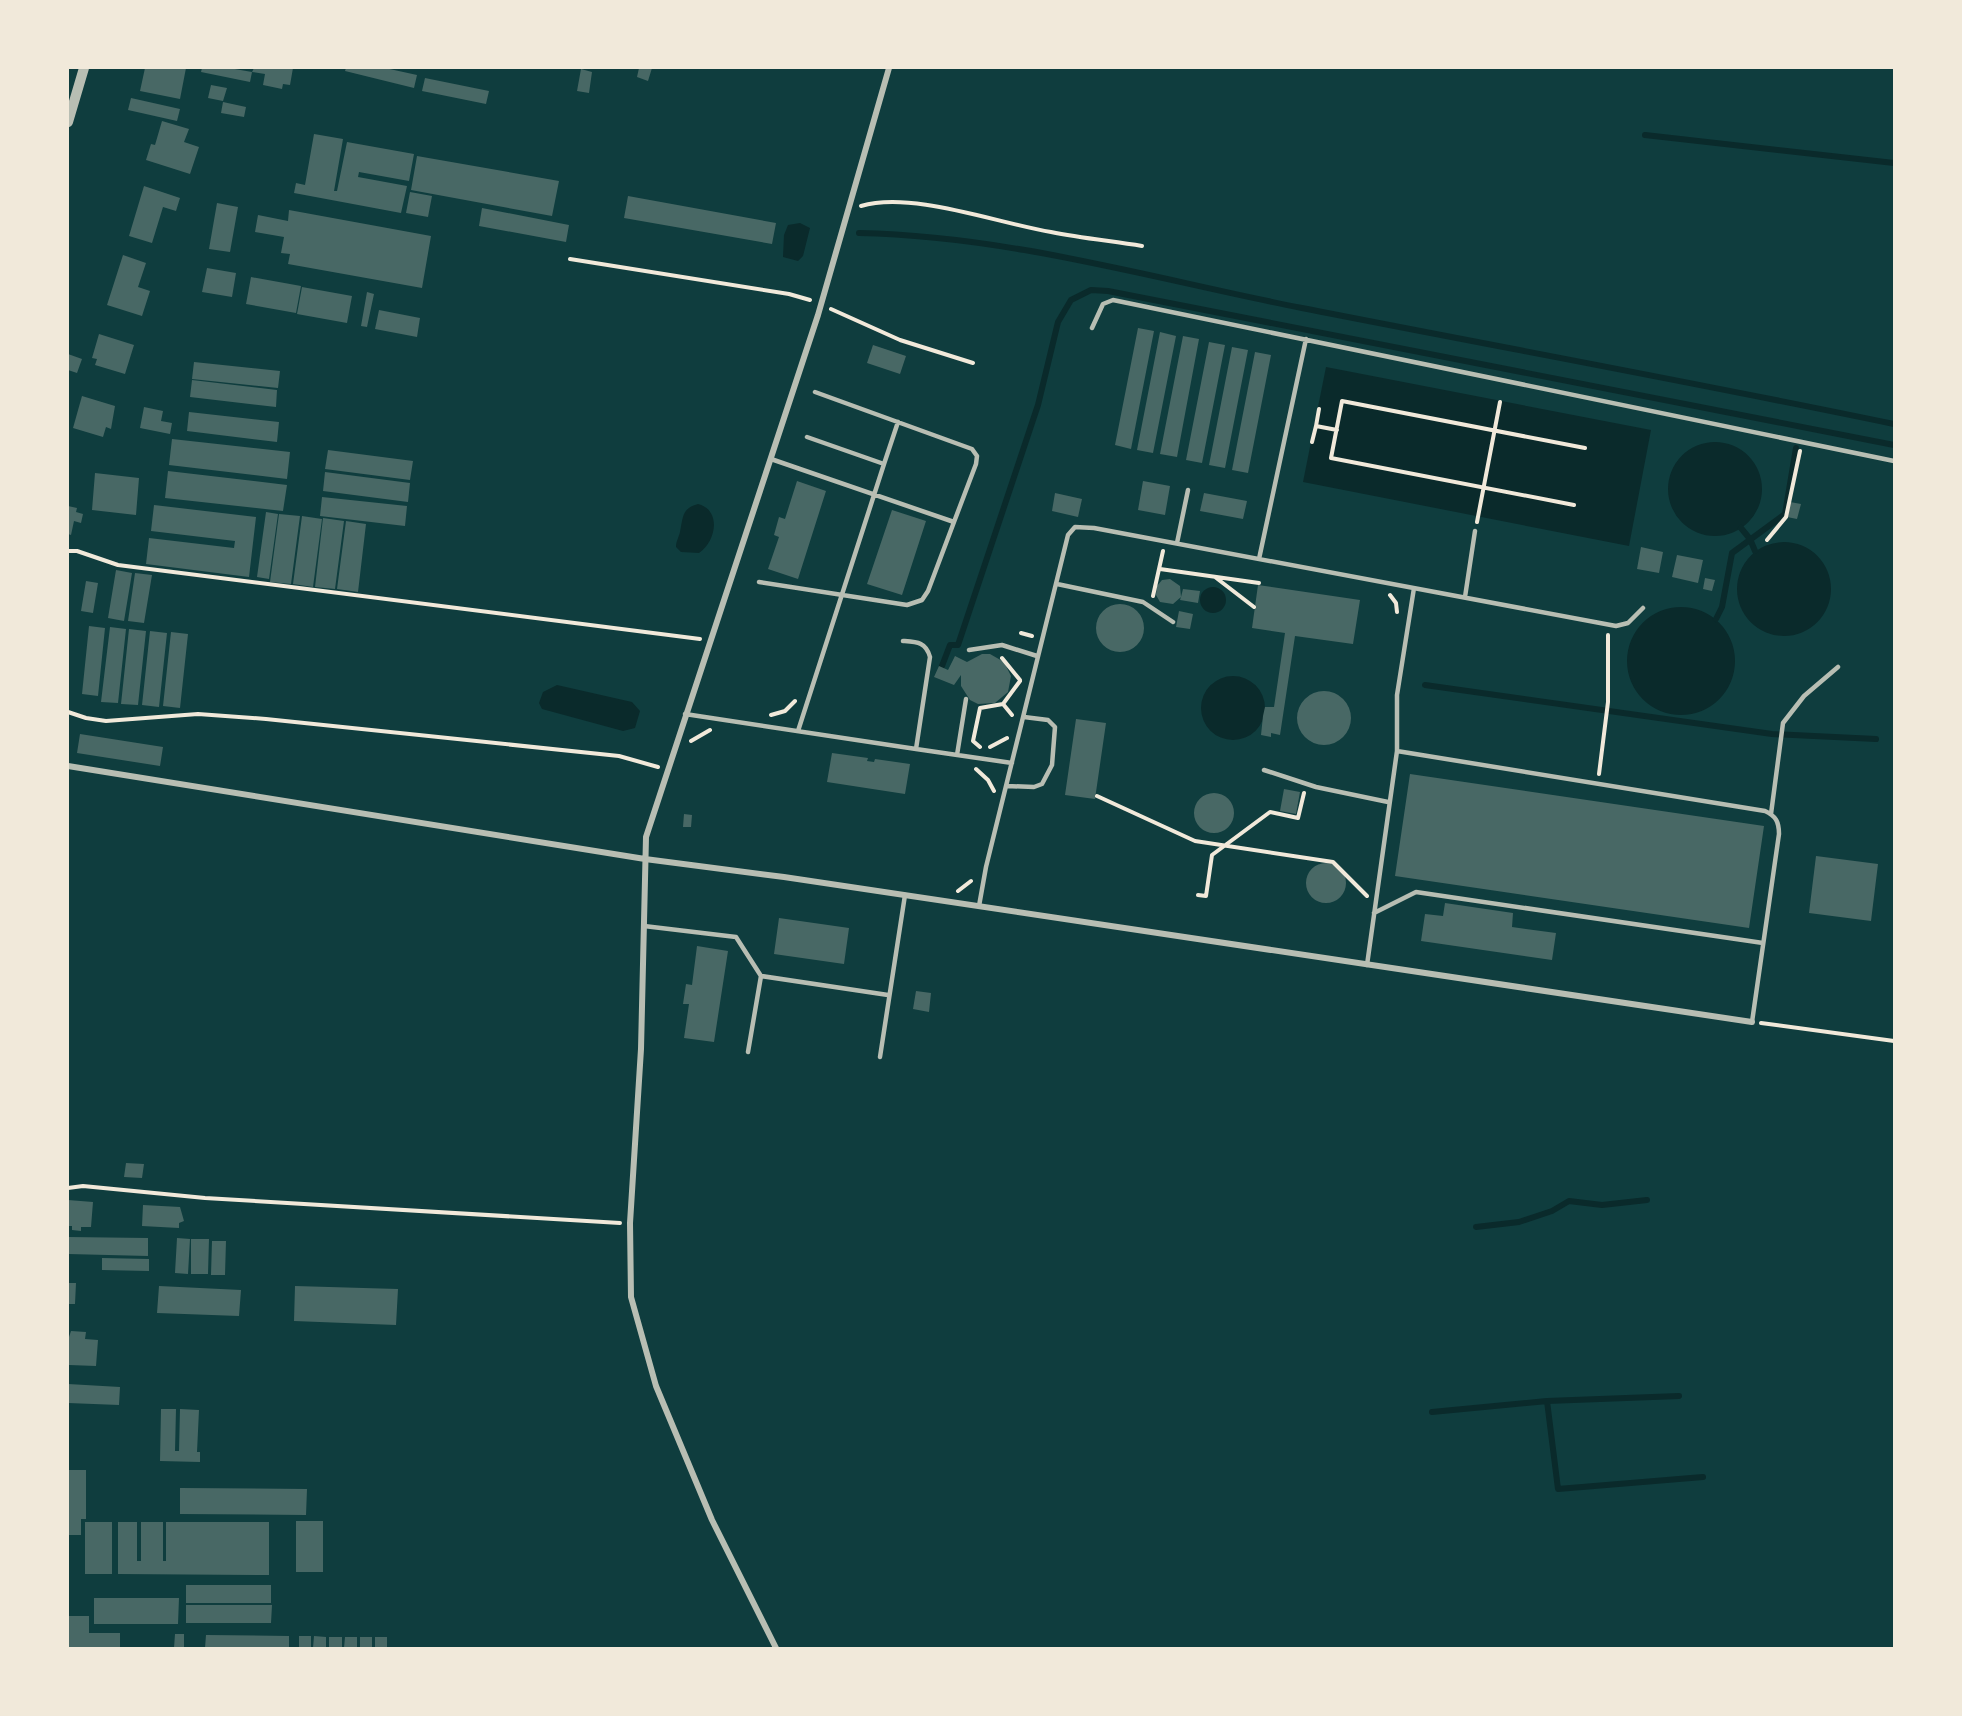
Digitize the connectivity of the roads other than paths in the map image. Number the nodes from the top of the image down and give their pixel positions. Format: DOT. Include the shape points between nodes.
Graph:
graph roads {
  1 [pos="84,68"];
  2 [pos="890,68"];
  3 [pos="68,122"];
  4 [pos="1092,328"];
  5 [pos="1306,339"];
  6 [pos="815,392"];
  7 [pos="898,422"];
  8 [pos="807,437"];
  9 [pos="771,459"];
  10 [pos="1894,461"];
  11 [pos="884,464"];
  12 [pos="1188,490"];
  13 [pos="874,495"];
  14 [pos="954,522"];
  15 [pos="1475,531"];
  16 [pos="1177,543"];
  17 [pos="1259,559"];
  18 [pos="759,582"];
  19 [pos="1057,584"];
  20 [pos="1414,588"];
  21 [pos="841,594"];
  22 [pos="1465,597"];
  23 [pos="1643,608"];
  24 [pos="1173,622"];
  25 [pos="903,640"];
  26 [pos="969,650"];
  27 [pos="1037,656"];
  28 [pos="1838,667"];
  29 [pos="966,699"];
  30 [pos="685,714"];
  31 [pos="1024,717"];
  32 [pos="798,731"];
  33 [pos="916,749"];
  34 [pos="1396,751"];
  35 [pos="957,755"];
  36 [pos="1012,763"];
  37 [pos="68,766"];
  38 [pos="1264,770"];
  39 [pos="1007,786"];
  40 [pos="1388,802"];
  41 [pos="1771,814"];
  42 [pos="645,859"];
  43 [pos="905,895"];
  44 [pos="979,906"];
  45 [pos="1374,913"];
  46 [pos="644,926"];
  47 [pos="1763,943"];
  48 [pos="1366,965"];
  49 [pos="761,976"];
  50 [pos="888,995"];
  51 [pos="1752,1022"];
  52 [pos="748,1052"];
  53 [pos="880,1057"];
  54 [pos="776,1648"];
  1 -- 3 [label="street"];
  2 -- 9 [label="street"];
  4 -- 5 [label="lane" via="1103,304 1113,300"];
  5 -- 10 [label="lane"];
  5 -- 17 [label="lane"];
  6 -- 7 [label="lane"];
  7 -- 11 [label="lane"];
  7 -- 14 [label="lane" via="972,448 977,456"];
  8 -- 11 [label="lane"];
  9 -- 13 [label="lane"];
  9 -- 30 [label="street"];
  11 -- 13 [label="lane"];
  12 -- 16 [label="lane"];
  13 -- 14 [label="lane"];
  13 -- 21 [label="lane"];
  14 -- 21 [label="lane" via="922,600 907,605"];
  15 -- 22 [label="lane"];
  16 -- 17 [label="lane"];
  16 -- 19 [label="lane" via="1075,527 1068,536"];
  17 -- 20 [label="lane"];
  18 -- 21 [label="lane"];
  19 -- 24 [label="lane" via="1143,602"];
  19 -- 27 [label="lane"];
  20 -- 22 [label="lane"];
  20 -- 34 [label="lane" via="1397,695"];
  21 -- 32 [label="lane"];
  22 -- 23 [label="lane" via="1616,626 1628,623"];
  25 -- 33 [label="lane" via="928,648 930,657"];
  26 -- 27 [label="lane" via="1002,645"];
  27 -- 31 [label="lane"];
  28 -- 41 [label="lane" via="1804,696 1783,723"];
  29 -- 35 [label="lane"];
  30 -- 32 [label="lane"];
  30 -- 42 [label="street" via="646,837"];
  31 -- 36 [label="lane"];
  31 -- 39 [label="lane" via="1048,720 1055,727 1052,765 1042,784"];
  32 -- 33 [label="lane"];
  33 -- 35 [label="lane"];
  34 -- 40 [label="lane"];
  34 -- 41 [label="lane"];
  35 -- 36 [label="lane"];
  36 -- 39 [label="lane"];
  37 -- 42 [label="street"];
  38 -- 40 [label="lane"];
  39 -- 44 [label="lane"];
  40 -- 45 [label="lane"];
  41 -- 47 [label="lane" via="1779,823 1779,834"];
  42 -- 43 [label="street"];
  42 -- 46 [label="street"];
  43 -- 44 [label="street"];
  43 -- 50 [label="lane"];
  44 -- 48 [label="street"];
  45 -- 47 [label="lane" via="1416,892"];
  45 -- 48 [label="lane"];
  46 -- 49 [label="lane" via="736,938"];
  46 -- 54 [label="street" via="630,1223 631,1297 656,1386 712,1520"];
  47 -- 51 [label="lane"];
  48 -- 51 [label="street"];
  49 -- 50 [label="lane"];
  49 -- 52 [label="lane"];
  50 -- 53 [label="lane"];
}
